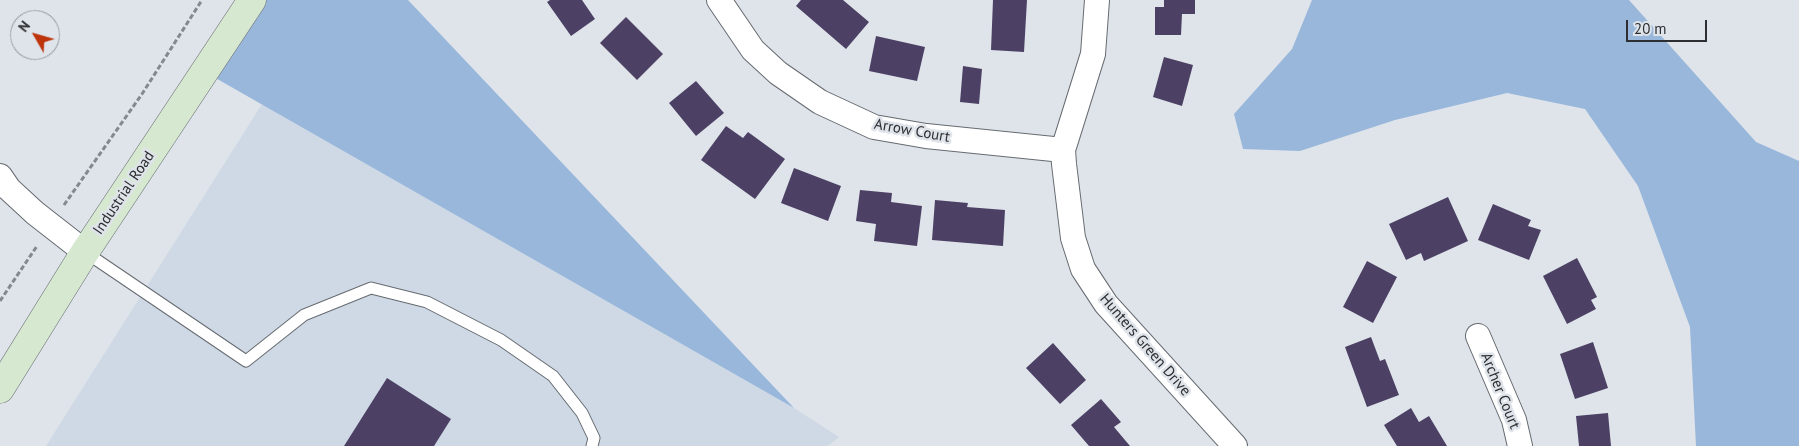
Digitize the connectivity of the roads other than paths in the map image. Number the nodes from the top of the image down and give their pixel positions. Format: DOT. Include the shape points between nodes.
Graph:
graph roads {
  1 [pos="252,0"];
  2 [pos="719,0"];
  3 [pos="1097,0"];
  4 [pos="1064,150"];
  5 [pos="0,176"];
  6 [pos="85,252"];
  7 [pos="1478,336"];
  8 [pos="0,389"];
  9 [pos="592,446"];
  10 [pos="1235,446"];
  11 [pos="1520,446"];
  1 -- 6 [label="main road, Industrial Road"];
  2 -- 4 [label="street, Arrow Court" via="753,50 778,73 820,102 874,127 926,136"];
  3 -- 4 [label="street, Hunters Green Drive" via="1093,54"];
  4 -- 10 [label="street, Hunters Green Drive" via="1073,238 1083,269 1106,304"];
  5 -- 6 [label="street" via="35,214"];
  6 -- 8 [label="main road, Industrial Road"];
  6 -- 9 [label="lane" via="246,361 304,315 371,288 427,302 501,340 553,376 582,413 594,438"];
  7 -- 11 [label="street, Archer Court" via="1514,420"];
}
